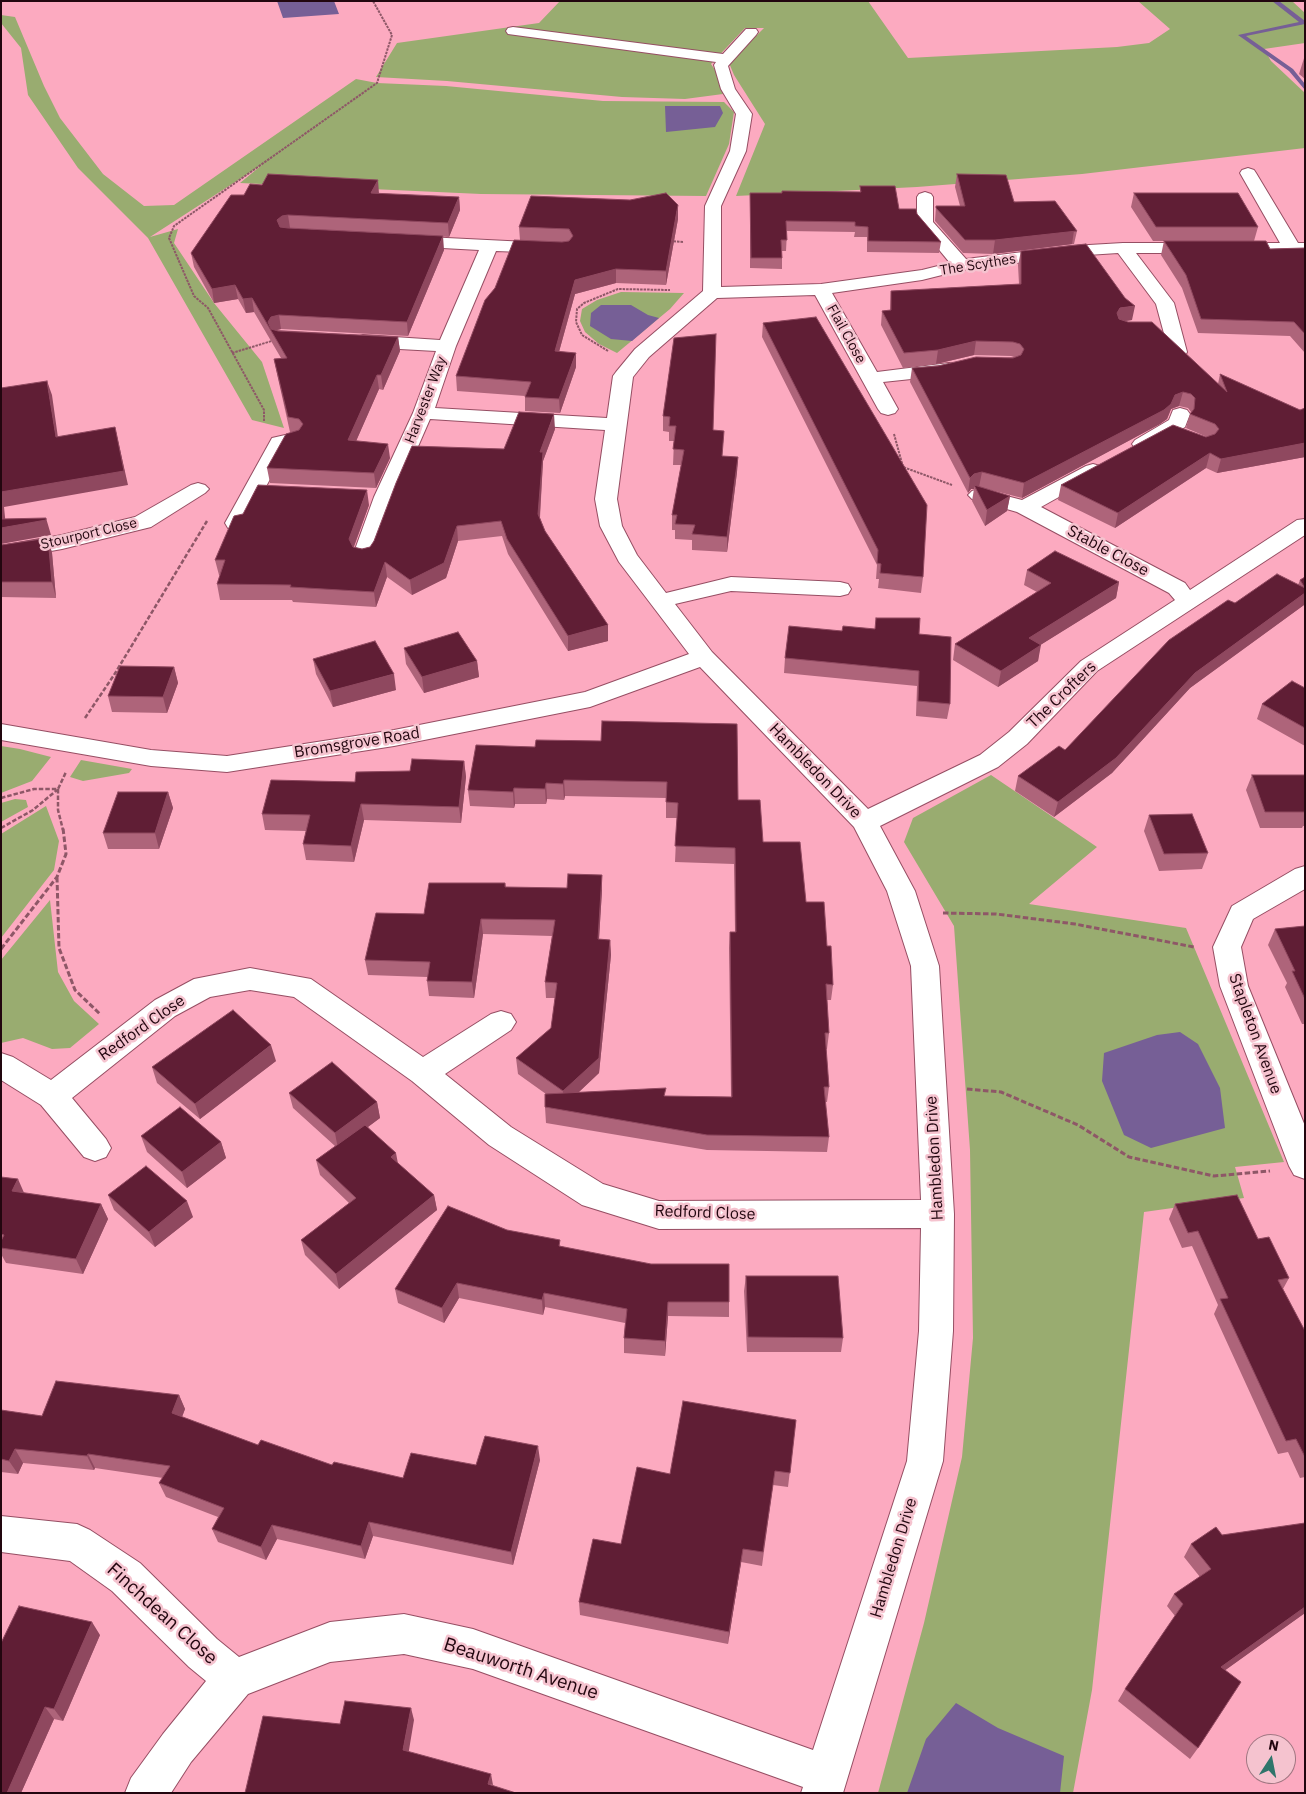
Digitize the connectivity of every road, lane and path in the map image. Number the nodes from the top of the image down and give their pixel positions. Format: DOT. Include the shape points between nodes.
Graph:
graph roads {
  1 [pos="373,1"];
  2 [pos="512,31"];
  3 [pos="751,32"];
  4 [pos="727,59"];
  5 [pos="1248,173"];
  6 [pos="925,198"];
  7 [pos="202,208"];
  8 [pos="714,230"];
  9 [pos="385,240"];
  10 [pos="665,241"];
  11 [pos="490,246"];
  12 [pos="1123,248"];
  13 [pos="1298,248"];
  14 [pos="563,249"];
  15 [pos="962,265"];
  16 [pos="821,289"];
  17 [pos="712,292"];
  18 [pos="1153,329"];
  19 [pos="1172,330"];
  20 [pos="281,337"];
  21 [pos="350,341"];
  22 [pos="447,346"];
  23 [pos="1178,352"];
  24 [pos="232,353"];
  25 [pos="633,364"];
  26 [pos="964,365"];
  27 [pos="871,378"];
  28 [pos="888,409"];
  29 [pos="423,414"];
  30 [pos="1180,414"];
  31 [pos="615,425"];
  32 [pos="1168,430"];
  33 [pos="1187,438"];
  34 [pos="294,440"];
  35 [pos="198,489"];
  36 [pos="979,495"];
  37 [pos="1025,507"];
  38 [pos="236,523"];
  39 [pos="1305,525"];
  40 [pos="1,553"];
  41 [pos="364,555"];
  42 [pos="840,589"];
  43 [pos="1187,600"];
  44 [pos="660,601"];
  45 [pos="704,657"];
  46 [pos="1,732"];
  47 [pos="80,745"];
  48 [pos="58,789"];
  49 [pos="1,798"];
  50 [pos="865,822"];
  51 [pos="1,828"];
  52 [pos="1305,876"];
  53 [pos="57,877"];
  54 [pos="908,912"];
  55 [pos="1,949"];
  56 [pos="1228,954"];
  57 [pos="501,1022"];
  58 [pos="127,1036"];
  59 [pos="2,1065"];
  60 [pos="423,1073"];
  61 [pos="932,1086"];
  62 [pos="52,1096"];
  63 [pos="94,1148"];
  64 [pos="1298,1166"];
  65 [pos="938,1214"];
  66 [pos="1,1534"];
  67 [pos="234,1679"];
  68 [pos="824,1784"];
  69 [pos="146,1793"];
  1 -- 7 [label="path" via="392,35 377,83"];
  2 -- 4 [label="street"];
  3 -- 4 [label="street"];
  4 -- 8 [label="street" via="721,65 728,89 744,114 738,151 713,206"];
  5 -- 13 [label="street"];
  6 -- 15 [label="street" via="925,223"];
  8 -- 10 [label="path"];
  8 -- 17 [label="street"];
  9 -- 11 [label="street"];
  11 -- 14 [label="street"];
  11 -- 22 [label="street, Harvester Way"];
  12 -- 13 [label="street, The Scythes"];
  12 -- 15 [label="street, The Scythes"];
  12 -- 19 [label="street" via="1165,303"];
  15 -- 16 [label="street, The Scythes" via="922,275"];
  16 -- 17 [label="street, The Scythes"];
  16 -- 27 [label="street, Flail Close"];
  17 -- 25 [label="street, Hambledon Drive"];
  17 -- 25 [label="path" via="618,289 577,309 576,322 582,335"];
  18 -- 19 [label="street"];
  19 -- 23 [label="street"];
  20 -- 24 [label="path"];
  21 -- 22 [label="street"];
  22 -- 29 [label="street, Harvester Way"];
  25 -- 31 [label="street, Hambledon Drive" via="623,376"];
  26 -- 27 [label="street, Flail Close" via="936,372"];
  27 -- 28 [label="street, Flail Close"];
  28 -- 36 [label="path" via="903,467"];
  29 -- 31 [label="street"];
  29 -- 41 [label="street, Harvester Way" via="376,497"];
  30 -- 32 [label="street" via="1178,423"];
  31 -- 44 [label="street, Hambledon Drive" via="606,499 611,526 627,557"];
  32 -- 33 [label="street"];
  32 -- 37 [label="street"];
  34 -- 38 [label="street" via="280,442 262,492"];
  35 -- 40 [label="street, Stourport Close" via="143,522"];
  36 -- 37 [label="street, Stable Close"];
  37 -- 43 [label="street, Stable Close" via="1177,588"];
  39 -- 43 [label="street, The Crofters"];
  42 -- 44 [label="street" via="731,584"];
  43 -- 50 [label="street, The Crofters" via="1089,666 1018,738 988,761"];
  44 -- 45 [label="street, Hambledon Drive"];
  45 -- 47 [label="street, Bromsgrove Road" via="590,699 394,738 227,764 151,758"];
  45 -- 50 [label="street, Hambledon Drive"];
  46 -- 47 [label="street, Bromsgrove Road"];
  47 -- 48 [label="path"];
  48 -- 49 [label="path" via="34,789"];
  48 -- 51 [label="path" via="33,810"];
  48 -- 53 [label="path" via="58,810 66,854"];
  50 -- 54 [label="street, Hambledon Drive"];
  52 -- 56 [label="street, Stapleton Avenue" via="1242,913 1227,947"];
  53 -- 55 [label="path"];
  53 -- 58 [label="path" via="59,948 74,990"];
  54 -- 56 [label="path" via="996,914 1075,924"];
  54 -- 61 [label="street, Hambledon Drive" via="925,966"];
  56 -- 64 [label="street, Stapleton Avenue" via="1234,986"];
  57 -- 60 [label="street"];
  58 -- 60 [label="street, Redford Close" via="165,1008 204,987 250,979 301,987"];
  58 -- 62 [label="street, Redford Close"];
  59 -- 62 [label="street"];
  60 -- 65 [label="street, Redford Close" via="500,1136 593,1195 659,1215"];
  61 -- 64 [label="path" via="1001,1092 1078,1125 1129,1158 1214,1176"];
  61 -- 65 [label="street, Hambledon Drive"];
  62 -- 63 [label="street"];
  65 -- 68 [label="street, Hambledon Drive" via="936,1331 925,1461"];
  66 -- 67 [label="street, Finchdean Close" via="77,1543 126,1577"];
  67 -- 68 [label="street, Beauworth Avenue" via="330,1642 404,1634 473,1649"];
  67 -- 69 [label="street, Beauworth Avenue" via="177,1748"];
}
